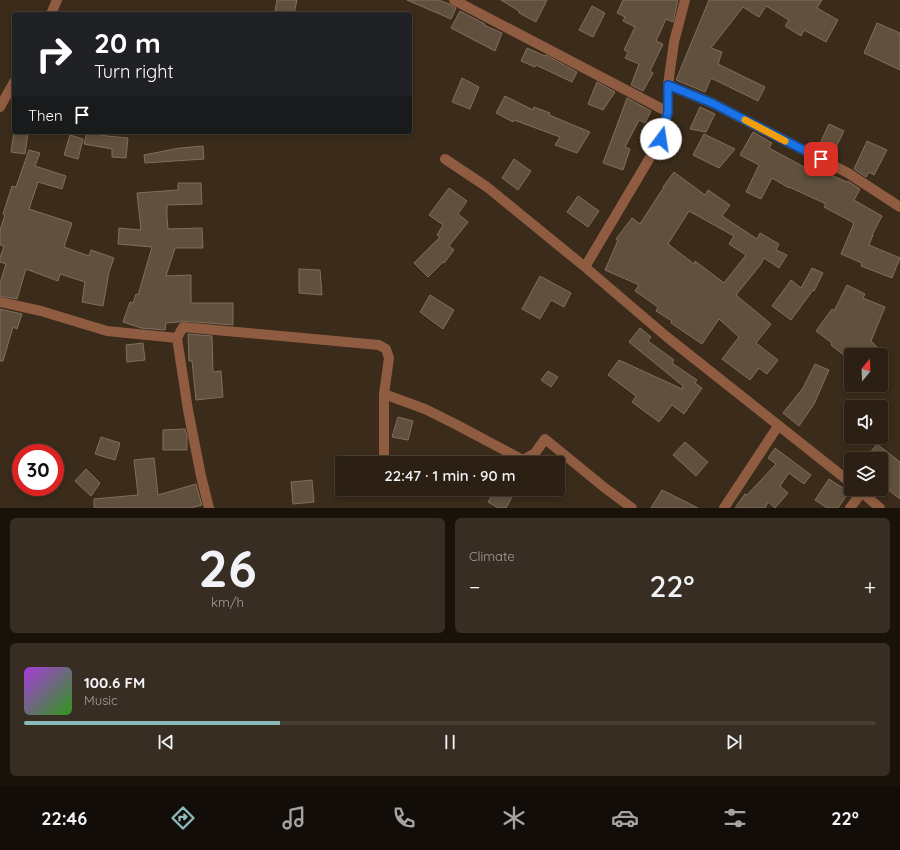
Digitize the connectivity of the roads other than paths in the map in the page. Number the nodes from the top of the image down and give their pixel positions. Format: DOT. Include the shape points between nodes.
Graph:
graph roads {
  1 [pos="57,0"];
  2 [pos="454,0"];
  3 [pos="685,0"];
  4 [pos="52,12"];
  5 [pos="668,85"];
  6 [pos="12,86"];
  7 [pos="0,107"];
  8 [pos="668,112"];
  9 [pos="445,159"];
  10 [pos="900,207"];
  11 [pos="584,267"];
  12 [pos="0,302"];
  13 [pos="177,338"];
  14 [pos="384,394"];
  15 [pos="778,426"];
  16 [pos="384,456"];
  17 [pos="844,478"];
  18 [pos="857,496"];
  19 [pos="867,496"];
  20 [pos="209,508"];
  21 [pos="632,508"];
  22 [pos="724,508"];
  23 [pos="850,508"];
  24 [pos="880,508"];
  1 -- 4 [label="street"];
  2 -- 8 [label="street"];
  3 -- 5 [label="street" via="674,42"];
  5 -- 8 [label="street"];
  5 -- 10 [label="street" via="712,103 848,173"];
  6 -- 7 [label="street"];
  8 -- 11 [label="street" via="661,139"];
  9 -- 11 [label="street" via="487,187"];
  11 -- 15 [label="street"];
  12 -- 13 [label="street" via="41,311 107,331"];
  13 -- 14 [label="street" via="183,327 379,345 386,350 389,358"];
  13 -- 20 [label="street" via="188,410"];
  14 -- 16 [label="street"];
  14 -- 21 [label="street" via="425,409 523,460 535,453 545,440"];
  15 -- 17 [label="street"];
  15 -- 22 [label="street"];
  18 -- 23 [label="street"];
  19 -- 24 [label="street"];
}
